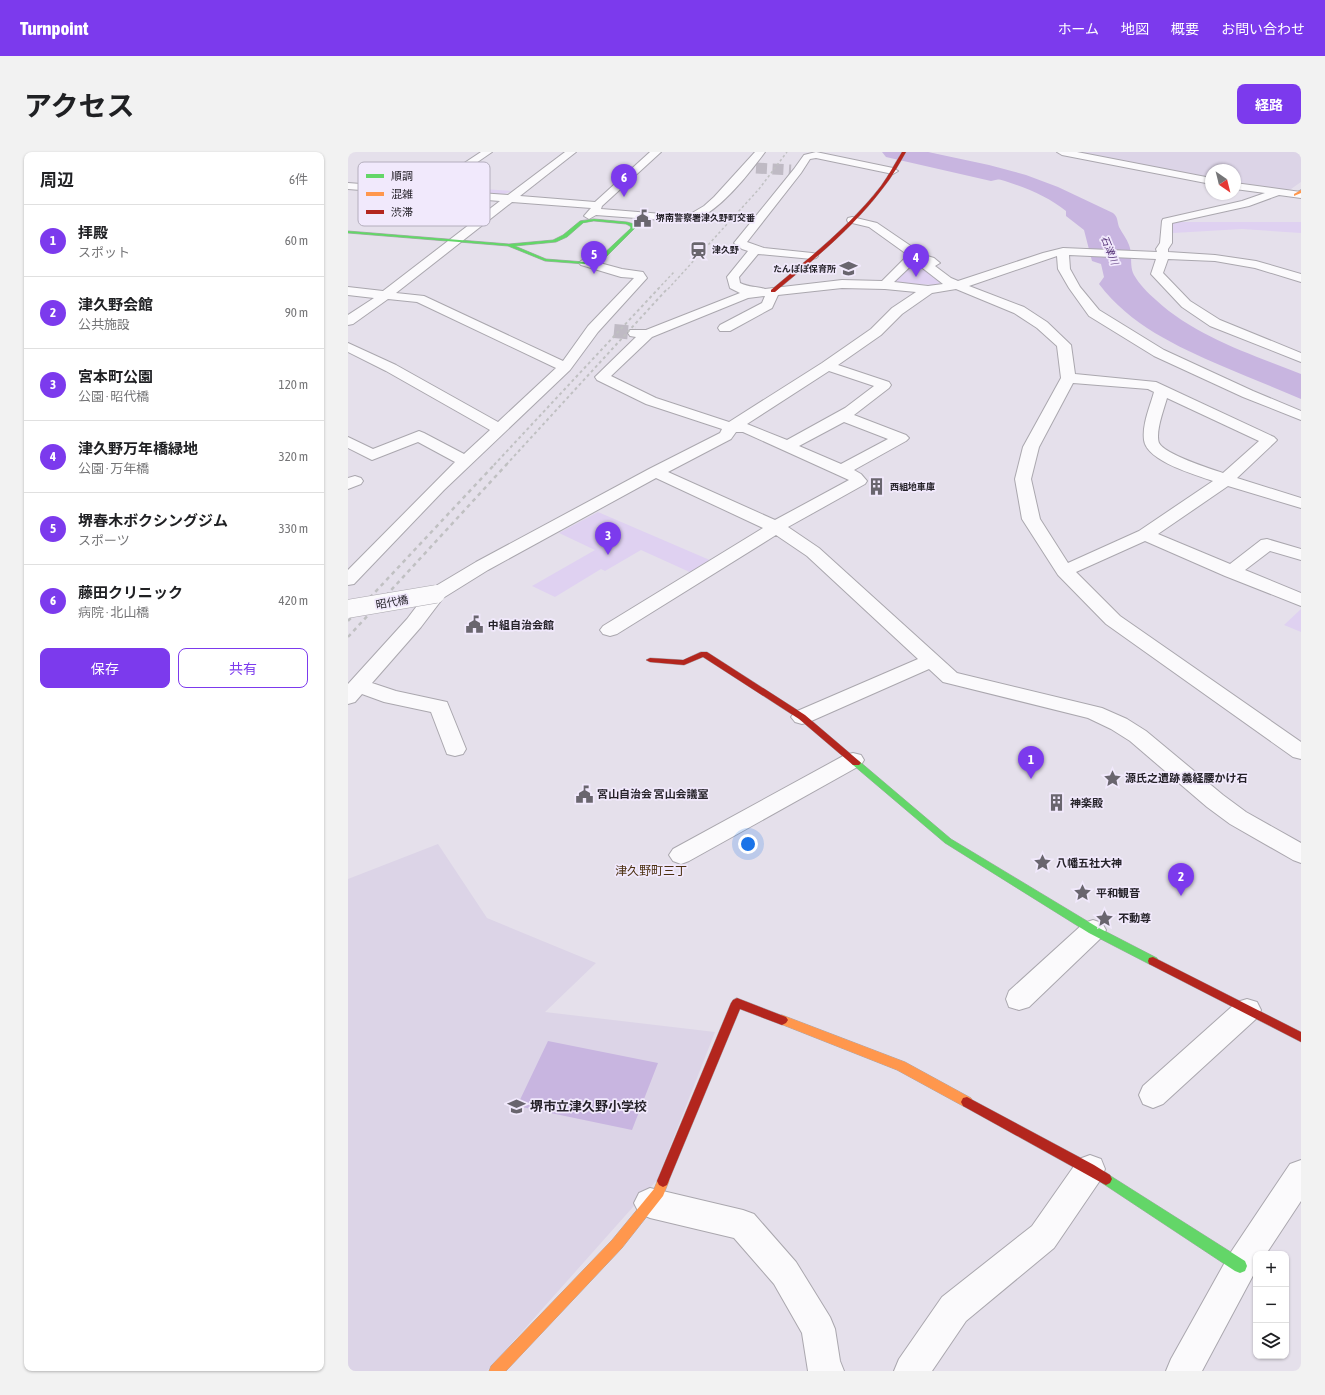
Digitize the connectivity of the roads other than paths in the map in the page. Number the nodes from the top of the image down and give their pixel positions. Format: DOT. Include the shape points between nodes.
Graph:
graph roads {
  1 [pos="487,152"];
  2 [pos="571,152"];
  3 [pos="656,152"];
  4 [pos="760,152"];
  5 [pos="904,152"];
  6 [pos="1062,152"];
  7 [pos="472,162"];
  8 [pos="895,167"];
  9 [pos="1205,180"];
  10 [pos="348,186"];
  11 [pos="358,187"];
  12 [pos="1241,187"];
  13 [pos="1275,193"];
  14 [pos="1299,194"];
  15 [pos="490,197"];
  16 [pos="510,198"];
  17 [pos="595,208"];
  18 [pos="490,213"];
  19 [pos="852,220"];
  20 [pos="582,222"];
  21 [pos="474,226"];
  22 [pos="348,232"];
  23 [pos="454,241"];
  24 [pos="509,245"];
  25 [pos="754,250"];
  26 [pos="1070,251"];
  27 [pos="812,256"];
  28 [pos="1158,256"];
  29 [pos="918,258"];
  30 [pos="585,263"];
  31 [pos="1301,278"];
  32 [pos="953,283"];
  33 [pos="885,285"];
  34 [pos="928,290"];
  35 [pos="348,291"];
  36 [pos="773,291"];
  37 [pos="387,294"];
  38 [pos="348,321"];
  39 [pos="725,328"];
  40 [pos="348,347"];
  41 [pos="1301,358"];
  42 [pos="827,366"];
  43 [pos="565,367"];
  44 [pos="1068,378"];
  45 [pos="1162,390"];
  46 [pos="843,416"];
  47 [pos="1301,416"];
  48 [pos="731,427"];
  49 [pos="500,428"];
  50 [pos="348,442"];
  51 [pos="787,446"];
  52 [pos="465,461"];
  53 [pos="842,470"];
  54 [pos="655,472"];
  55 [pos="1225,480"];
  56 [pos="1301,503"];
  57 [pos="776,527"];
  58 [pos="1145,535"];
  59 [pos="1301,555"];
  60 [pos="1064,571"];
  61 [pos="1231,572"];
  62 [pos="348,580"];
  63 [pos="436,594"];
  64 [pos="1301,600"];
  65 [pos="348,610"];
  66 [pos="610,630"];
  67 [pos="650,660"];
  68 [pos="932,661"];
  69 [pos="353,691"];
  70 [pos="802,717"];
  71 [pos="455,749"];
  72 [pos="1301,752"];
  73 [pos="853,760"];
  74 [pos="1301,854"];
  75 [pos="681,855"];
  76 [pos="1093,930"];
  77 [pos="1019,999"];
  78 [pos="1247,1010"];
  79 [pos="1301,1037"];
  80 [pos="1153,1096"];
  81 [pos="1090,1169"];
  82 [pos="1301,1174"];
  83 [pos="650,1203"];
  84 [pos="1240,1266"];
  85 [pos="496,1371"];
  86 [pos="827,1371"];
  87 [pos="911,1371"];
  88 [pos="1184,1371"];
  1 -- 7 [label="street"];
  2 -- 16 [label="street"];
  3 -- 17 [label="street"];
  4 -- 17 [label="street" via="751,168 699,215 689,219"];
  5 -- 8 [label="street"];
  6 -- 9 [label="street"];
  8 -- 19 [label="street" via="876,195"];
  8 -- 25 [label="street" via="816,155 806,157 740,243"];
  10 -- 11 [label="street"];
  12 -- 13 [label="street"];
  13 -- 14 [label="street"];
  13 -- 28 [label="street" via="1245,204 1167,220 1166,242"];
  15 -- 16 [label="street"];
  16 -- 17 [label="street"];
  16 -- 18 [label="street"];
  17 -- 20 [label="street"];
  19 -- 27 [label="street"];
  19 -- 29 [label="street" via="873,225"];
  20 -- 24 [label="street" via="554,242"];
  20 -- 30 [label="street" via="594,220 627,223 634,228 600,260"];
  21 -- 23 [label="street"];
  22 -- 23 [label="street"];
  23 -- 24 [label="street"];
  23 -- 37 [label="street"];
  24 -- 30 [label="street" via="545,260"];
  25 -- 27 [label="street"];
  25 -- 36 [label="street" via="733,277 734,285 747,291"];
  26 -- 28 [label="street"];
  26 -- 32 [label="street" via="1047,255"];
  26 -- 47 [label="street" via="1064,269 1094,313 1159,353"];
  27 -- 36 [label="street"];
  28 -- 31 [label="street" via="1215,258 1256,265"];
  28 -- 41 [label="street" via="1157,274 1198,313 1215,324"];
  29 -- 32 [label="street"];
  29 -- 33 [label="street"];
  30 -- 43 [label="street" via="639,275 641,278 600,330"];
  32 -- 34 [label="street"];
  32 -- 44 [label="street" via="1019,310 1042,325 1064,345"];
  33 -- 34 [label="street"];
  33 -- 36 [label="street" via="842,284"];
  34 -- 42 [label="street" via="897,310 876,332"];
  35 -- 37 [label="street"];
  36 -- 39 [label="street" via="768,305"];
  36 -- 48 [label="street" via="745,295 698,315 641,333 602,377 651,401"];
  37 -- 38 [label="street"];
  37 -- 43 [label="street" via="420,299"];
  40 -- 49 [label="street"];
  42 -- 46 [label="street" via="884,385"];
  42 -- 48 [label="street"];
  43 -- 49 [label="street"];
  44 -- 45 [label="street" via="1151,385"];
  44 -- 60 [label="street" via="1031,447 1023,479 1031,519"];
  45 -- 55 [label="street" via="1150,436 1154,447 1168,457"];
  45 -- 55 [label="street" via="1269,440"];
  46 -- 51 [label="street"];
  46 -- 53 [label="street" via="901,438"];
  48 -- 51 [label="street" via="746,428"];
  48 -- 54 [label="street" via="726,436"];
  49 -- 52 [label="street"];
  50 -- 52 [label="street" via="372,455 419,436"];
  51 -- 53 [label="street"];
  52 -- 62 [label="street"];
  53 -- 57 [label="street" via="859,481"];
  54 -- 57 [label="street"];
  54 -- 63 [label="street" via="482,566"];
  55 -- 56 [label="street"];
  55 -- 58 [label="street"];
  57 -- 66 [label="street"];
  57 -- 68 [label="street" via="813,552"];
  58 -- 60 [label="street"];
  58 -- 61 [label="street"];
  59 -- 61 [label="street" via="1267,544"];
  60 -- 72 [label="street" via="1113,620"];
  61 -- 64 [label="street"];
  63 -- 65 [label="street, 昭代橋, bridge"];
  63 -- 69 [label="street" via="414,623"];
  67 -- 70 [label="street" via="684,662 704,654"];
  68 -- 70 [label="street"];
  68 -- 74 [label="street" via="950,678 1056,703 1119,724 1138,736 1238,818"];
  69 -- 71 [label="street" via="440,708"];
  70 -- 73 [label="street"];
  73 -- 75 [label="street"];
  73 -- 76 [label="street" via="948,841"];
  76 -- 77 [label="street"];
  76 -- 78 [label="street"];
  78 -- 79 [label="street"];
  78 -- 80 [label="street"];
  81 -- 83 [label="street" via="901,1066 736,1003 659,1192"];
  81 -- 84 [label="street"];
  81 -- 87 [label="street" via="1043,1237 954,1309"];
  82 -- 84 [label="street"];
  83 -- 85 [label="street" via="617,1244"];
  83 -- 86 [label="street" via="743,1225 785,1273 818,1329 824,1368"];
  84 -- 88 [label="street"];
}
